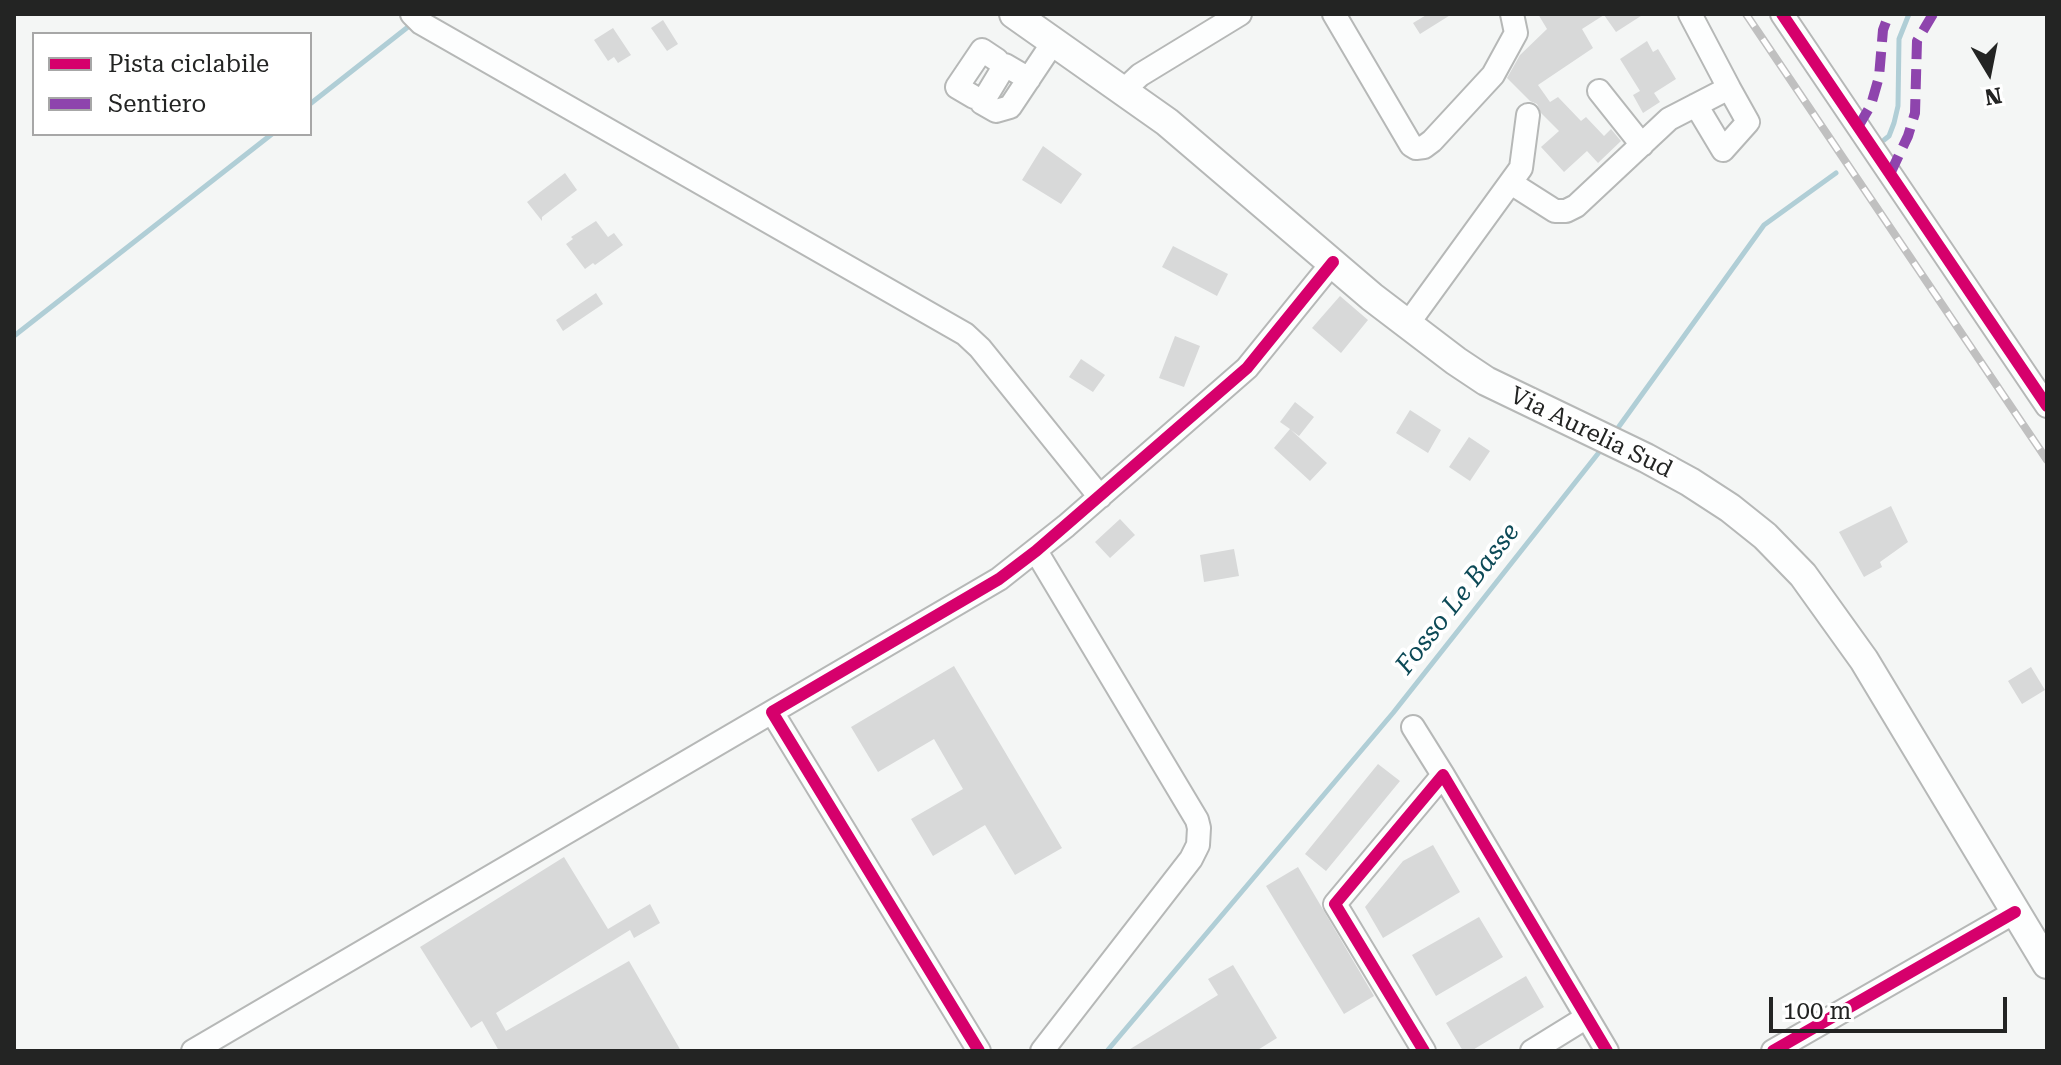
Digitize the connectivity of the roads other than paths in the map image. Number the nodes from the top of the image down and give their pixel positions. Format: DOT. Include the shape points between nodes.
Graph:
graph roads {
  1 [pos="1014,14"];
  2 [pos="1240,14"];
  3 [pos="1334,14"];
  4 [pos="1512,14"];
  5 [pos="1690,14"];
  6 [pos="1782,14"];
  7 [pos="417,19"];
  8 [pos="444,24"];
  9 [pos="1054,41"];
  10 [pos="1012,69"];
  11 [pos="1729,88"];
  12 [pos="1124,90"];
  13 [pos="1599,91"];
  14 [pos="1696,105"];
  15 [pos="1528,115"];
  16 [pos="1642,145"];
  17 [pos="1511,183"];
  18 [pos="1333,262"];
  19 [pos="1407,325"];
  20 [pos="2047,406"];
  21 [pos="1100,497"];
  22 [pos="1036,551"];
  23 [pos="772,712"];
  24 [pos="1413,727"];
  25 [pos="1443,775"];
  26 [pos="2015,912"];
  27 [pos="2047,964"];
  28 [pos="1587,1017"];
  29 [pos="193,1051"];
  30 [pos="979,1051"];
  31 [pos="1042,1051"];
  32 [pos="1424,1051"];
  33 [pos="1532,1051"];
  34 [pos="1607,1051"];
  35 [pos="1773,1051"];
  1 -- 9 [label="main road, Via Aurelia Sud"];
  2 -- 12 [label="street"];
  3 -- 4 [label="street" via="1416,148 1432,141 1493,75 1516,33"];
  5 -- 11 [label="street"];
  6 -- 20 [label="street"];
  7 -- 8 [label="street"];
  8 -- 21 [label="street" via="965,334"];
  9 -- 10 [label="street"];
  9 -- 12 [label="main road, Via Aurelia Sud"];
  10 -- 10 [label="street" via="1010,107 1004,111 983,103"];
  11 -- 14 [label="street"];
  11 -- 14 [label="street" via="1748,122 1723,150"];
  12 -- 18 [label="main road, Via Aurelia Sud"];
  13 -- 16 [label="street"];
  14 -- 16 [label="street" via="1669,119"];
  15 -- 17 [label="street" via="1521,168"];
  16 -- 17 [label="street" via="1566,211 1555,211"];
  17 -- 19 [label="street"];
  18 -- 19 [label="main road, Via Aurelia Sud"];
  18 -- 21 [label="street" via="1247,368"];
  19 -- 26 [label="main road, Via Aurelia Sud" via="1486,381 1646,458 1730,508 1765,536 1803,575 1864,660"];
  21 -- 22 [label="street"];
  22 -- 23 [label="street" via="999,579"];
  22 -- 31 [label="street" via="1199,828 1191,859"];
  23 -- 29 [label="street"];
  23 -- 30 [label="street"];
  24 -- 25 [label="street"];
  25 -- 28 [label="street"];
  25 -- 32 [label="street" via="1335,904"];
  26 -- 27 [label="main road, Via Aurelia Sud"];
  26 -- 35 [label="street"];
  28 -- 33 [label="street"];
  28 -- 34 [label="street"];
}
